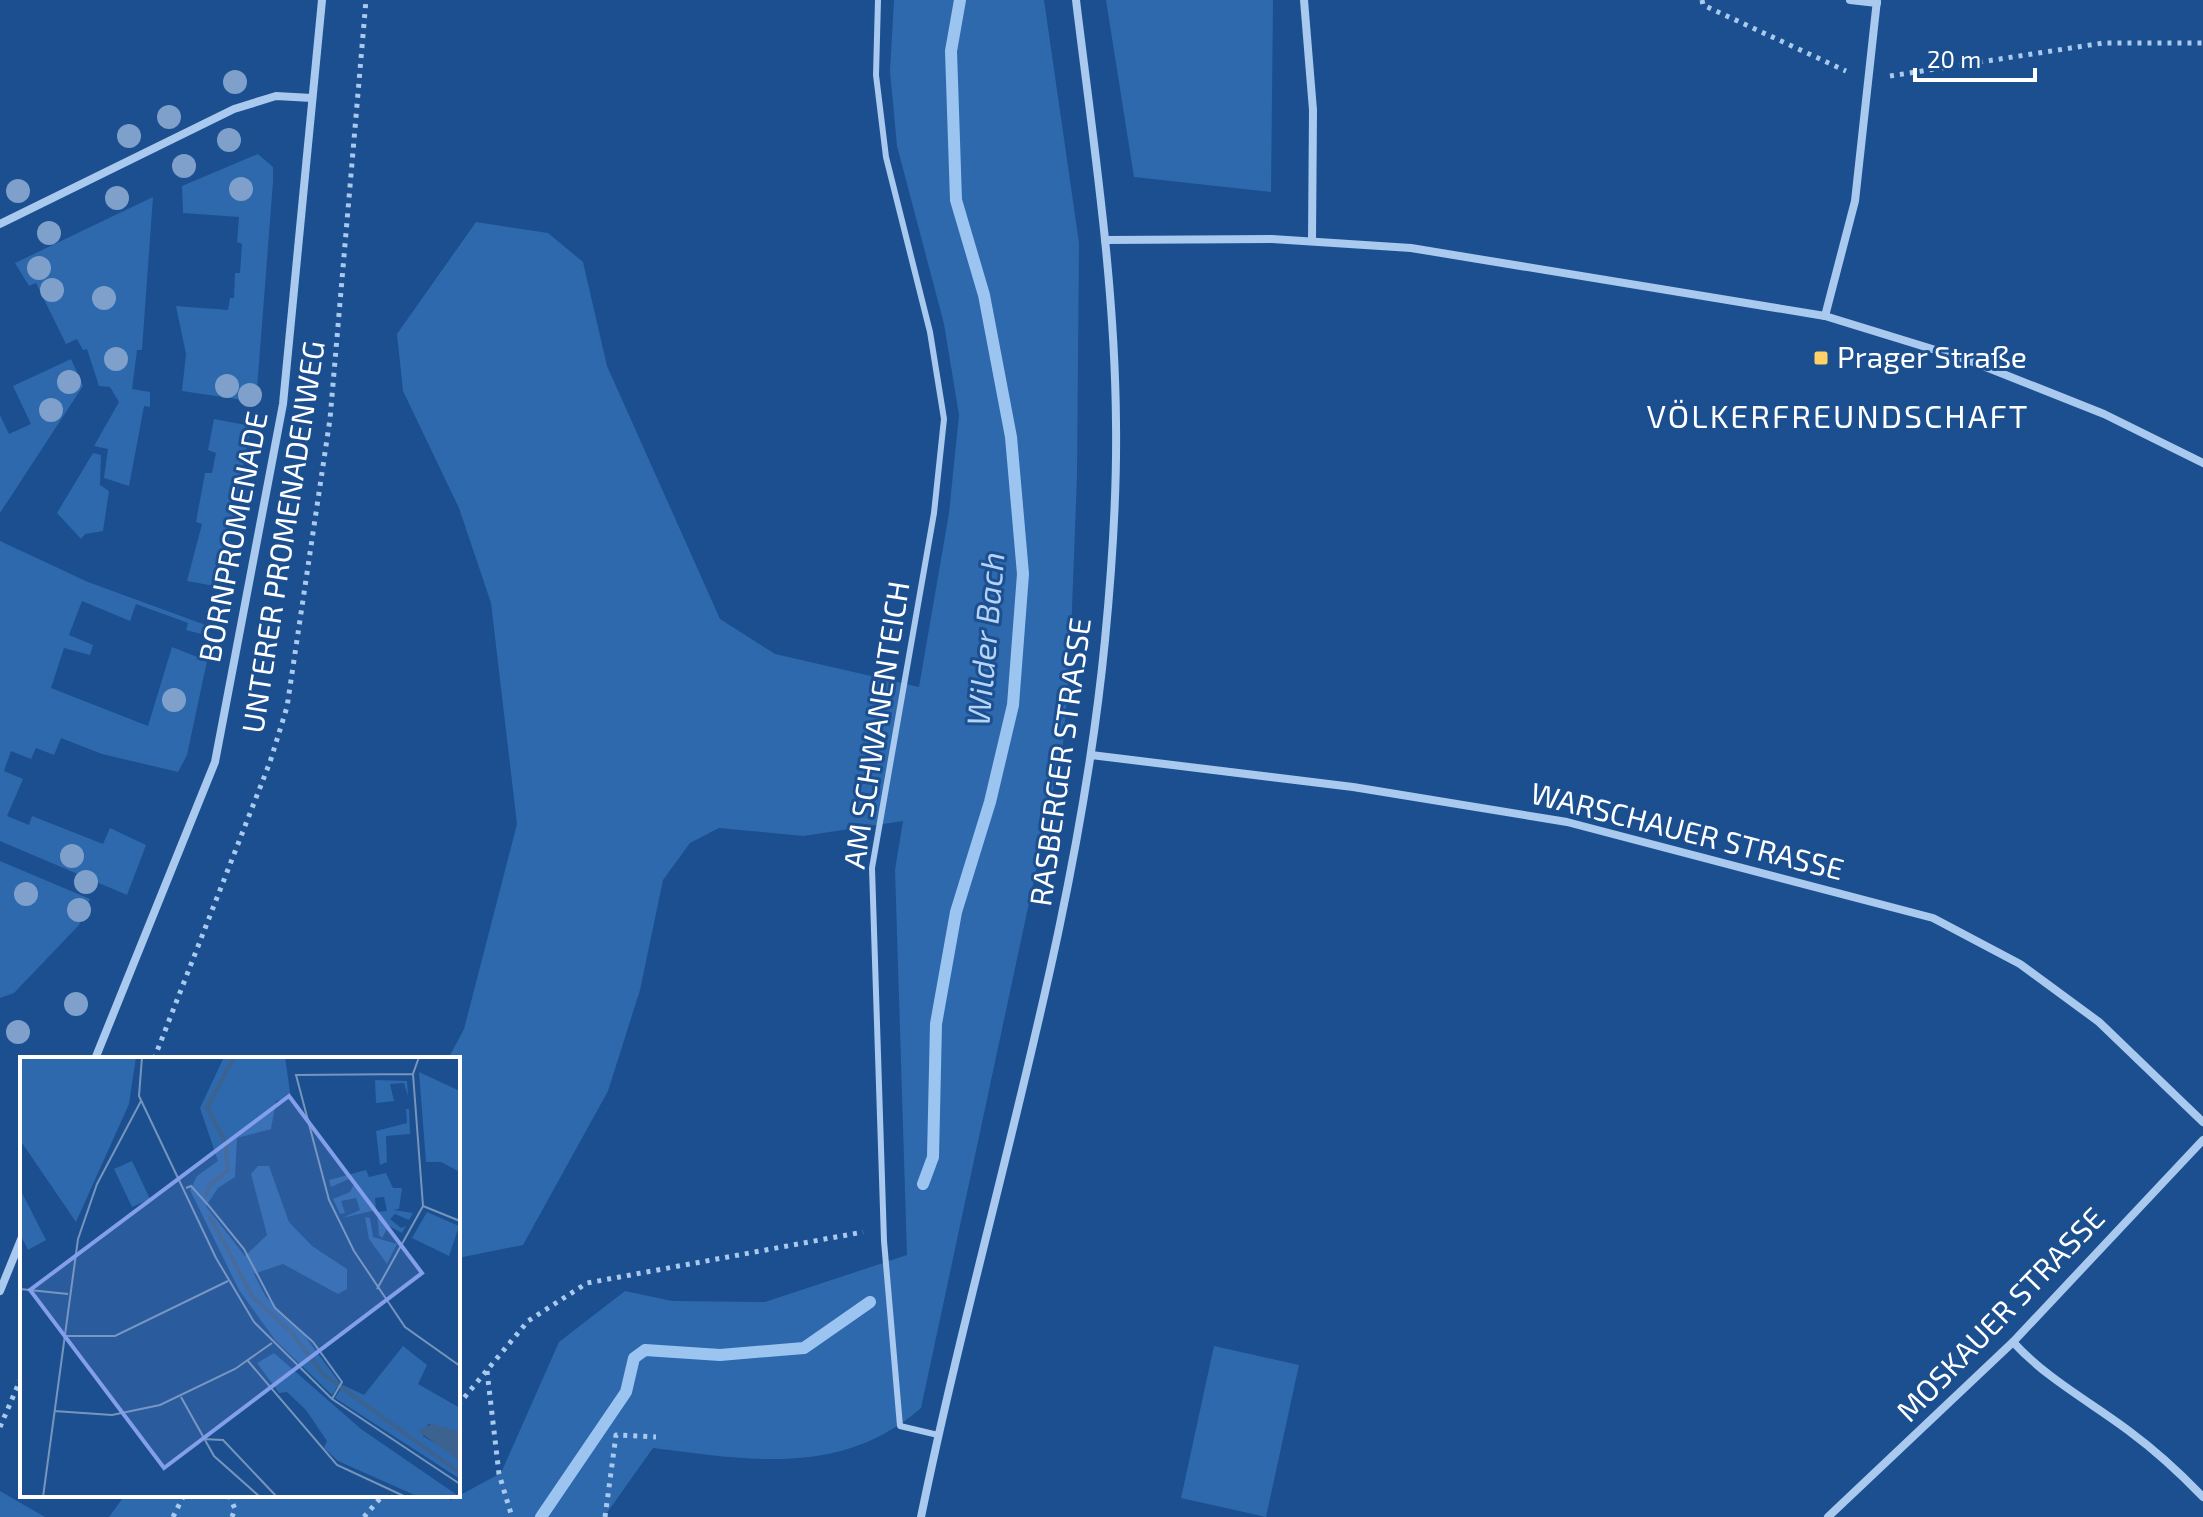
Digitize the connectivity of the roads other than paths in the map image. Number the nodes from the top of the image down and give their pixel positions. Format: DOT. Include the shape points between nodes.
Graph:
graph roads {
  1 [pos="322,0"];
  2 [pos="878,0"];
  3 [pos="1076,0"];
  4 [pos="1304,0"];
  5 [pos="1850,0"];
  6 [pos="1877,2"];
  7 [pos="312,98"];
  8 [pos="0,224"];
  9 [pos="1105,240"];
  10 [pos="1312,240"];
  11 [pos="1825,316"];
  12 [pos="2203,463"];
  13 [pos="1091,755"];
  14 [pos="96,1057"];
  15 [pos="2203,1122"];
  16 [pos="2203,1140"];
  17 [pos="20,1242"];
  18 [pos="0,1291"];
  19 [pos="2013,1342"];
  20 [pos="938,1435"];
  21 [pos="2203,1497"];
  22 [pos="921,1517"];
  23 [pos="1828,1517"];
  1 -- 7 [label="street, BORNPROMENADE"];
  2 -- 20 [label="lane, AM SCHWANENTEICH" via="876,75 886,157 930,332 944,419 934,513 872,868 883,1229 900,1426"];
  3 -- 9 [label="street, RASBERGER STRASSE"];
  4 -- 10 [label="street" via="1313,110"];
  5 -- 6 [label="street"];
  6 -- 11 [label="street" via="1855,201"];
  7 -- 8 [label="street" via="276,96 234,109"];
  7 -- 14 [label="street, BORNPROMENADE" via="279,432 215,762"];
  9 -- 10 [label="street"];
  9 -- 13 [label="street, RASBERGER STRASSE" via="1116,424 1109,580"];
  10 -- 11 [label="street" via="1411,248"];
  11 -- 12 [label="street" via="1968,360 2104,414"];
  13 -- 15 [label="street, WARSCHAUER STRASSE" via="1353,787 1567,822 1933,918 2020,964 2099,1022"];
  13 -- 20 [label="street, RASBERGER STRASSE" via="1061,929"];
  16 -- 19 [label="street, MOSKAUER STRASSE"];
  17 -- 18 [label="street"];
  19 -- 21 [label="street" via="2061,1385 2163,1458"];
  19 -- 23 [label="street, MOSKAUER STRASSE"];
  20 -- 22 [label="street, RASBERGER STRASSE"];
}
